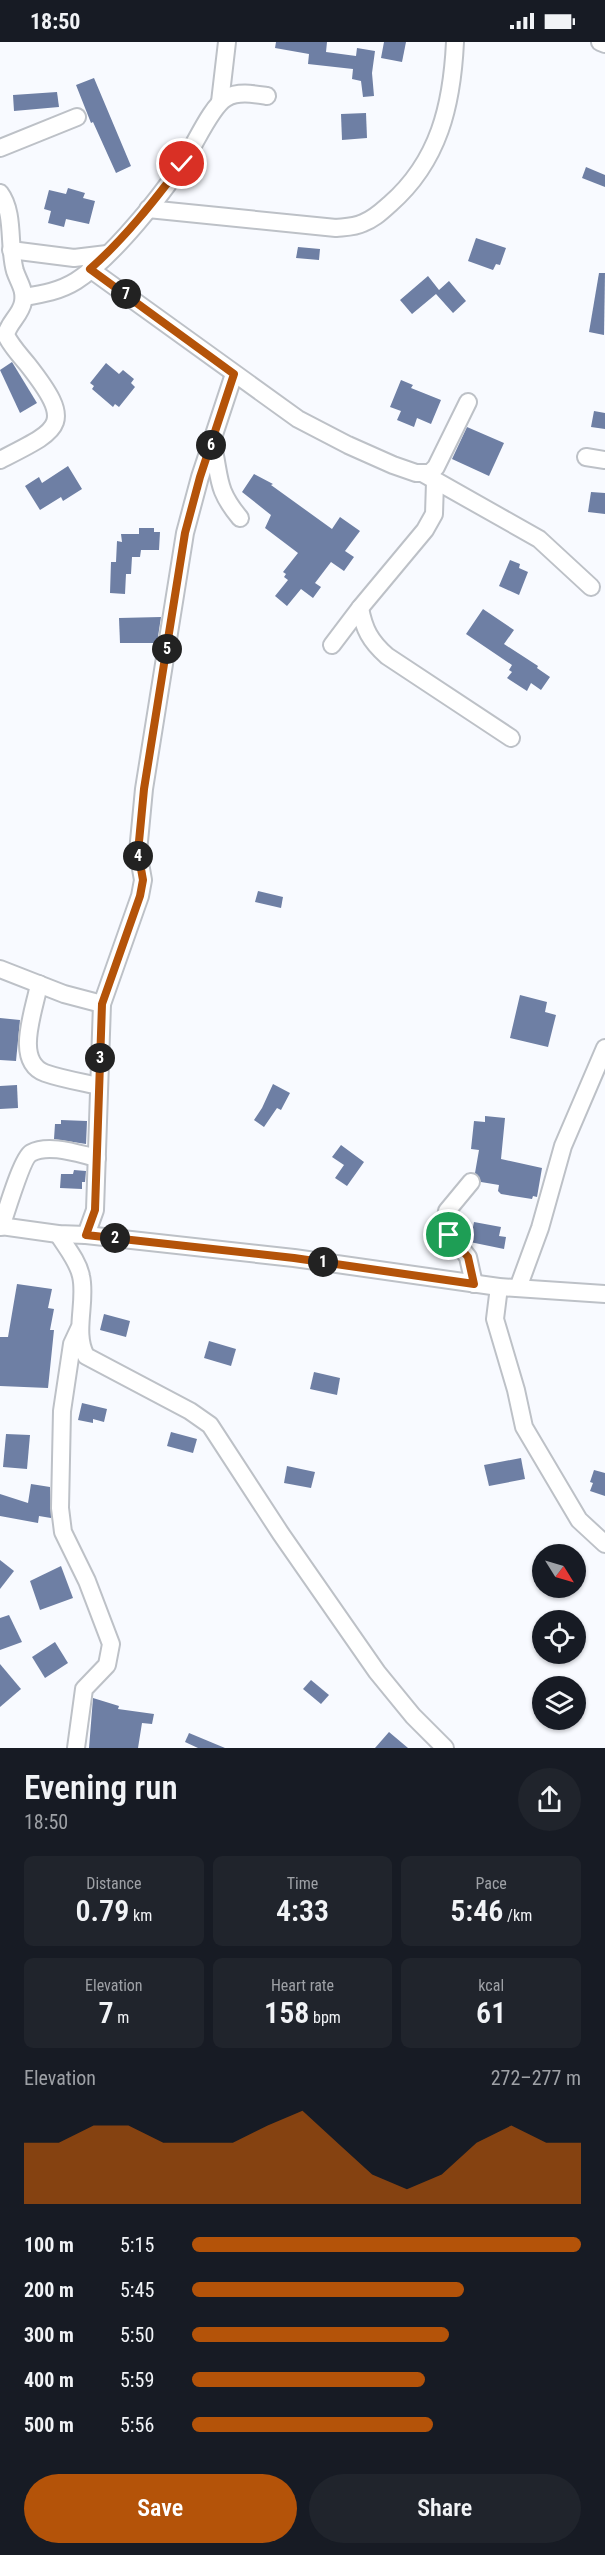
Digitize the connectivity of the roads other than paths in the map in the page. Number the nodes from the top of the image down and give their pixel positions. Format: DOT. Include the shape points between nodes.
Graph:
graph roads {
  1 [pos="226,42"];
  2 [pos="455,42"];
  3 [pos="600,42"];
  4 [pos="605,44"];
  5 [pos="267,96"];
  6 [pos="220,102"];
  7 [pos="77,117"];
  8 [pos="0,148"];
  9 [pos="0,193"];
  10 [pos="148,208"];
  11 [pos="11,250"];
  12 [pos="108,254"];
  13 [pos="90,269"];
  14 [pos="24,297"];
  15 [pos="4,339"];
  16 [pos="234,374"];
  17 [pos="468,402"];
  18 [pos="212,442"];
  19 [pos="586,457"];
  20 [pos="0,460"];
  21 [pos="605,460"];
  22 [pos="430,478"];
  23 [pos="240,518"];
  24 [pos="591,588"];
  25 [pos="360,608"];
  26 [pos="332,645"];
  27 [pos="511,738"];
  28 [pos="0,969"];
  29 [pos="39,984"];
  30 [pos="102,1004"];
  31 [pos="605,1048"];
  32 [pos="99,1086"];
  33 [pos="96,1158"];
  34 [pos="471,1182"];
  35 [pos="1,1226"];
  36 [pos="58,1234"];
  37 [pos="86,1235"];
  38 [pos="474,1284"];
  39 [pos="499,1287"];
  40 [pos="518,1288"];
  41 [pos="605,1294"];
  42 [pos="81,1323"];
  43 [pos="605,1544"];
  44 [pos="76,1748"];
  45 [pos="445,1748"];
  1 -- 6 [label="street"];
  2 -- 10 [label="street" via="453,82 433,149 404,192 362,224 336,228"];
  3 -- 4 [label="street"];
  5 -- 6 [label="street" via="235,94"];
  6 -- 10 [label="street" via="182,164"];
  7 -- 8 [label="street"];
  9 -- 11 [label="street" via="7,205"];
  10 -- 12 [label="street"];
  11 -- 12 [label="street" via="74,258"];
  11 -- 14 [label="street"];
  12 -- 13 [label="street"];
  13 -- 14 [label="street" via="64,287"];
  13 -- 16 [label="street"];
  14 -- 15 [label="street"];
  15 -- 20 [label="street" via="43,384 57,412 50,431"];
  16 -- 18 [label="street"];
  16 -- 22 [label="street" via="298,419 348,445"];
  17 -- 22 [label="street"];
  18 -- 23 [label="street" via="219,486"];
  18 -- 30 [label="street" via="185,533 144,789 138,852 143,880 140,896"];
  19 -- 21 [label="street"];
  22 -- 24 [label="street" via="539,539"];
  22 -- 25 [label="street" via="434,514"];
  25 -- 26 [label="street"];
  25 -- 27 [label="street" via="372,643"];
  28 -- 29 [label="street"];
  29 -- 30 [label="street"];
  29 -- 32 [label="street" via="26,1047 30,1060 43,1072"];
  30 -- 32 [label="street"];
  31 -- 40 [label="street" via="563,1146"];
  32 -- 33 [label="street"];
  33 -- 35 [label="street" via="59,1150 31,1153 20,1170"];
  33 -- 37 [label="street" via="95,1210"];
  34 -- 38 [label="street" via="444,1219 449,1235 468,1257"];
  35 -- 36 [label="street"];
  36 -- 37 [label="street"];
  36 -- 42 [label="street" via="81,1273"];
  37 -- 38 [label="street" via="294,1258"];
  38 -- 39 [label="street"];
  39 -- 40 [label="street"];
  39 -- 43 [label="street" via="495,1318 524,1427 579,1520"];
  40 -- 41 [label="street"];
  42 -- 44 [label="street" via="72,1344 66,1381 60,1508 63,1532 111,1644 107,1665 84,1689"];
  42 -- 45 [label="street" via="82,1347 90,1359 131,1378 210,1425 377,1672"];
}
